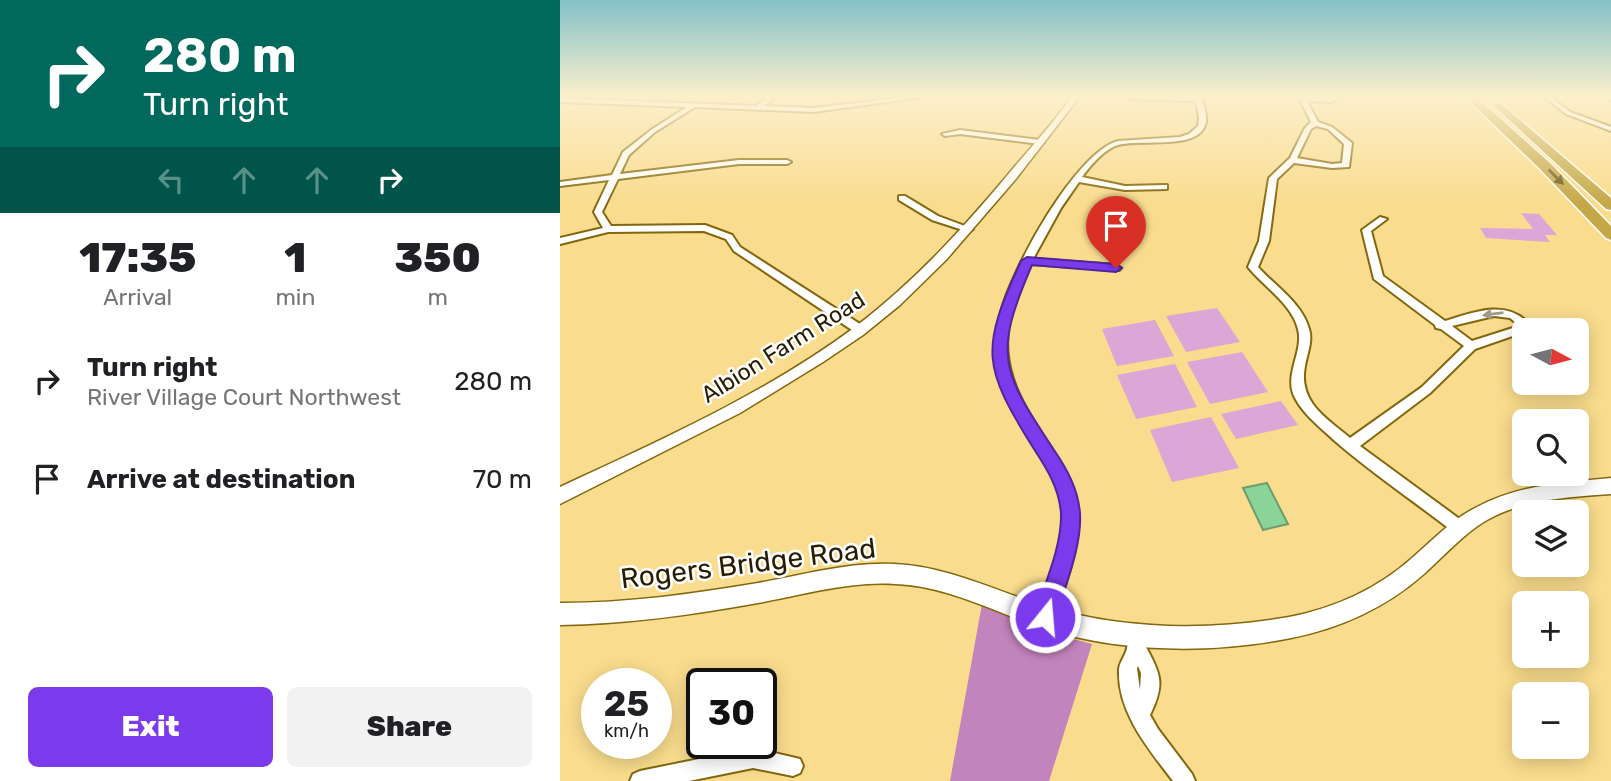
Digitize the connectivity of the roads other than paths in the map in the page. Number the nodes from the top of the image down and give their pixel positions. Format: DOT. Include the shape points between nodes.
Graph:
graph roads {
  1 [pos="655,131"];
  2 [pos="1048,131"];
  3 [pos="1197,131"];
  4 [pos="1306,131"];
  5 [pos="1334,131"];
  6 [pos="1508,131"];
  7 [pos="1528,131"];
  8 [pos="945,134"];
  9 [pos="1040,142"];
  10 [pos="1292,160"];
  11 [pos="787,162"];
  12 [pos="616,176"];
  13 [pos="1078,179"];
  14 [pos="560,184"];
  15 [pos="1164,187"];
  16 [pos="902,198"];
  17 [pos="1611,206"];
  18 [pos="1383,219"];
  19 [pos="608,229"];
  20 [pos="969,229"];
  21 [pos="1611,235"];
  22 [pos="560,241"];
  23 [pos="1027,261"];
  24 [pos="1116,268"];
  25 [pos="1440,326"];
  26 [pos="859,329"];
  27 [pos="1471,346"];
  28 [pos="1351,444"];
  29 [pos="1611,486"];
  30 [pos="560,496"];
  31 [pos="1460,528"];
  32 [pos="560,614"];
  33 [pos="1045,617"];
  34 [pos="1136,642"];
  35 [pos="1129,683"];
  36 [pos="1150,685"];
  37 [pos="1141,713"];
  38 [pos="793,766"];
  39 [pos="640,781"];
  40 [pos="1185,781"];
  1 -- 12 [label="street" via="626,154"];
  2 -- 9 [label="street, Albion Farm Road"];
  3 -- 13 [label="street" via="1111,145"];
  4 -- 10 [label="street"];
  5 -- 10 [label="street" via="1348,143 1346,165"];
  6 -- 21 [label="highway, one-way"];
  7 -- 17 [label="highway"];
  8 -- 9 [label="street"];
  9 -- 20 [label="street, Albion Farm Road"];
  10 -- 28 [label="street" via="1273,178 1264,241 1253,267 1301,323 1305,339 1297,372 1300,397 1321,422"];
  11 -- 12 [label="street" via="739,162"];
  12 -- 14 [label="street"];
  12 -- 19 [label="street" via="598,212"];
  13 -- 15 [label="street" via="1125,188"];
  13 -- 23 [label="street"];
  16 -- 20 [label="street" via="935,218"];
  18 -- 25 [label="street" via="1366,230 1378,277"];
  19 -- 22 [label="street"];
  19 -- 26 [label="street" via="705,228 729,237 737,249"];
  20 -- 26 [label="street, Albion Farm Road" via="938,264"];
  23 -- 24 [label="street"];
  23 -- 33 [label="street" via="1004,312 999,340 1002,373 1012,401 1063,478 1070,513 1066,547"];
  25 -- 27 [label="street"];
  27 -- 25 [label="street, one-way" via="1521,329 1522,322 1506,312 1493,312"];
  26 -- 30 [label="street, Albion Farm Road" via="702,425"];
  27 -- 28 [label="street" via="1426,390"];
  28 -- 31 [label="street"];
  29 -- 31 [label="street, Rogers Bridge Road" via="1548,490 1483,513"];
  31 -- 34 [label="street, Rogers Bridge Road" via="1397,583 1345,613 1275,629"];
  32 -- 33 [label="street, Rogers Bridge Road" via="682,605 862,574 912,575"];
  33 -- 34 [label="street, Rogers Bridge Road"];
  34 -- 35 [label="street" via="1128,667"];
  34 -- 36 [label="street" via="1147,660"];
  35 -- 36 [label="street"];
  35 -- 37 [label="street" via="1133,703"];
  36 -- 37 [label="street"];
  37 -- 40 [label="street" via="1151,736"];
  38 -- 39 [label="street" via="752,758"];
}
